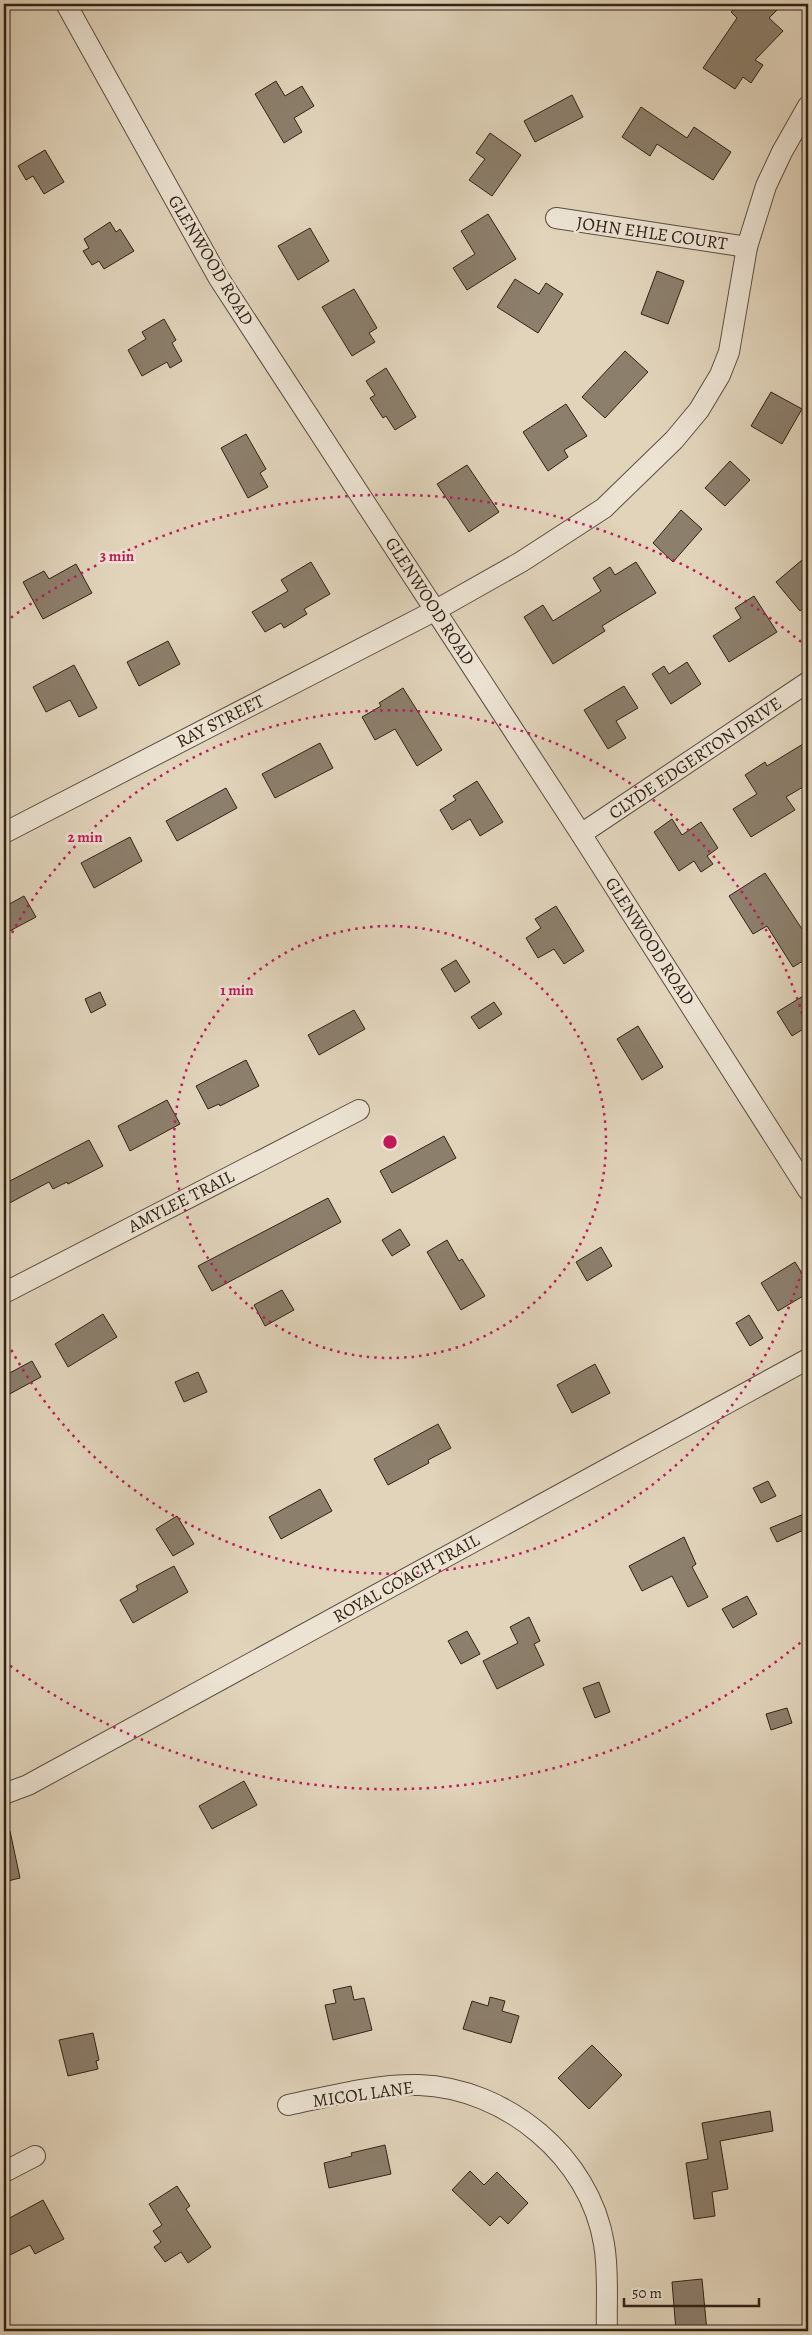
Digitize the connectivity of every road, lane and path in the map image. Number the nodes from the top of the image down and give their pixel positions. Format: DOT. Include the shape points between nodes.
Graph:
graph roads {
  1 [pos="66,4"];
  2 [pos="808,106"];
  3 [pos="556,218"];
  4 [pos="748,247"];
  5 [pos="436,610"];
  6 [pos="808,682"];
  7 [pos="4,833"];
  8 [pos="581,834"];
  9 [pos="359,1110"];
  10 [pos="808,1190"];
  11 [pos="4,1293"];
  12 [pos="808,1359"];
  13 [pos="4,1794"];
  14 [pos="288,2105"];
  15 [pos="35,2156"];
  16 [pos="4,2172"];
  17 [pos="607,2331"];
  1 -- 5 [label="street, GLENWOOD ROAD" via="218,277"];
  2 -- 4 [label="street, RAY STREET" via="766,186"];
  3 -- 4 [label="street, JOHN EHLE COURT"];
  4 -- 5 [label="street, RAY STREET" via="729,352 720,375 699,410 674,440 604,508 521,562"];
  5 -- 7 [label="street, RAY STREET"];
  5 -- 8 [label="street, GLENWOOD ROAD"];
  6 -- 8 [label="street, CLYDE EDGERTON DRIVE"];
  8 -- 10 [label="street, GLENWOOD ROAD"];
  9 -- 11 [label="street, AMYLEE TRAIL"];
  12 -- 13 [label="street, ROYAL COACH TRAIL" via="28,1784"];
  14 -- 17 [label="street, MICOL LANE" via="370,2089 419,2085 467,2093 498,2105 526,2122 551,2144 572,2170 598,2221 604,2245"];
  15 -- 16 [label="street"];
}
